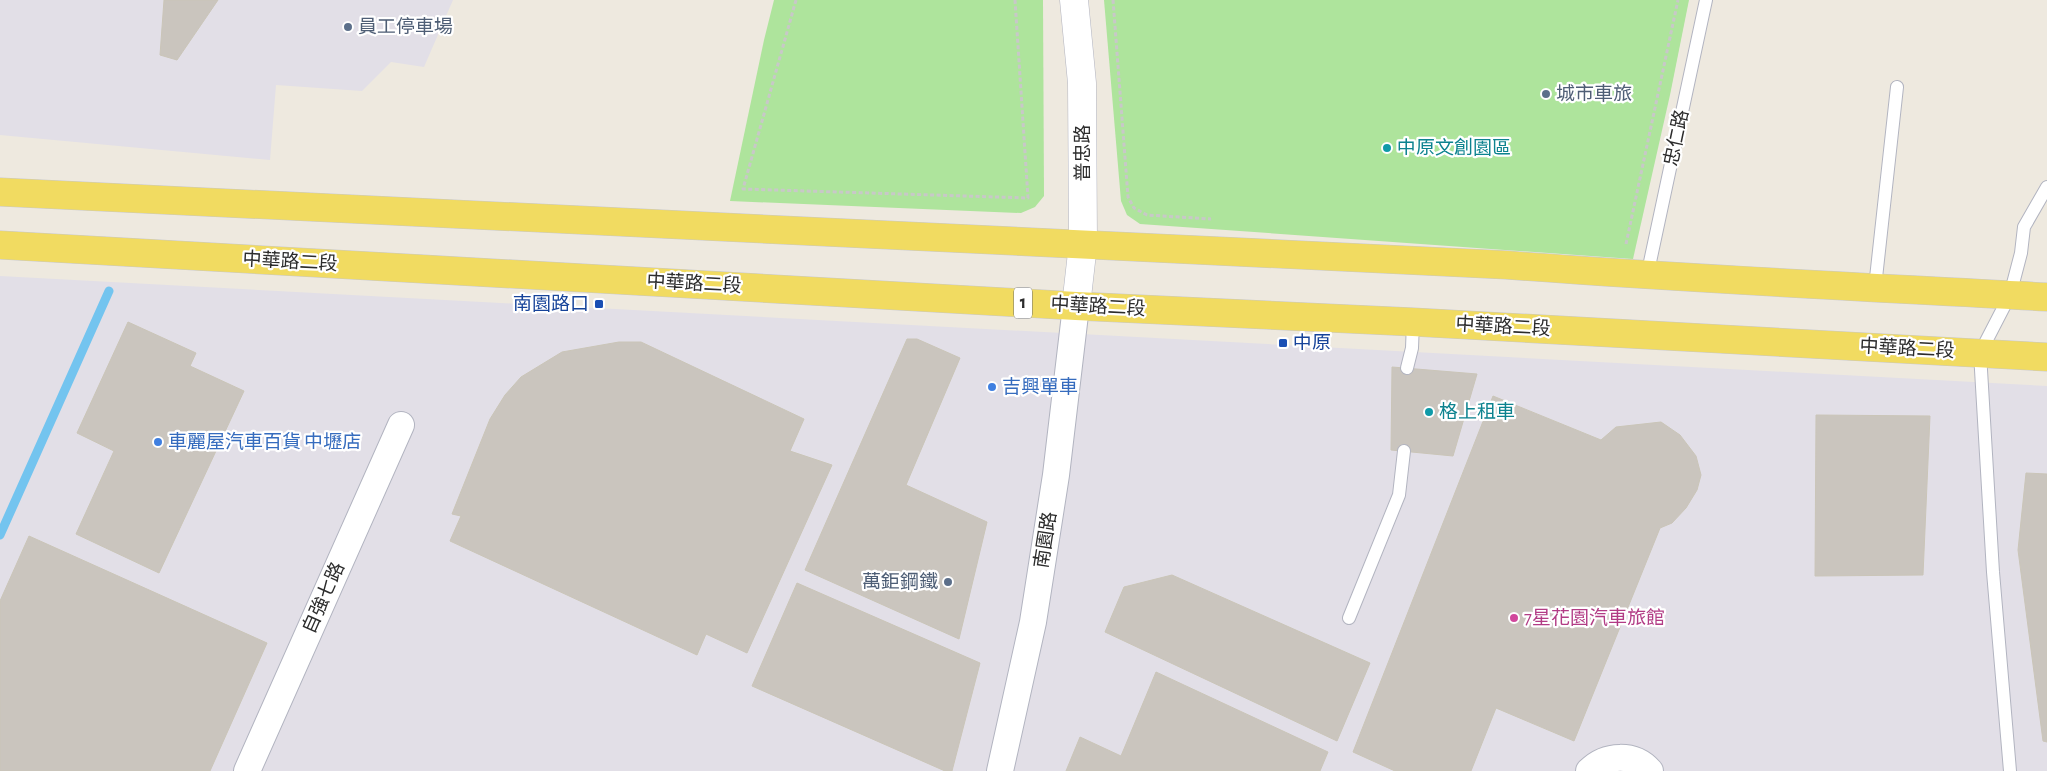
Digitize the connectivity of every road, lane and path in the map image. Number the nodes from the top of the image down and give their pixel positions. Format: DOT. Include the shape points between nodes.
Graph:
graph roads {
  1 [pos="796,0"];
  2 [pos="1015,0"];
  3 [pos="1074,0"];
  4 [pos="1113,0"];
  5 [pos="1678,0"];
  6 [pos="1706,0"];
  7 [pos="1897,87"];
  8 [pos="2047,187"];
  9 [pos="0,192"];
  10 [pos="1217,220"];
  11 [pos="1083,244"];
  12 [pos="0,245"];
  13 [pos="1626,247"];
  14 [pos="1647,276"];
  15 [pos="1875,287"];
  16 [pos="2010,295"];
  17 [pos="2047,298"];
  18 [pos="1076,306"];
  19 [pos="1413,322"];
  20 [pos="1980,353"];
  21 [pos="2047,357"];
  22 [pos="1407,368"];
  23 [pos="401,425"];
  24 [pos="1404,451"];
  25 [pos="1349,618"];
  26 [pos="247,771"];
  27 [pos="1000,771"];
  28 [pos="1589,771"];
  29 [pos="1650,771"];
  30 [pos="2010,771"];
  1 -- 2 [label="path" via="743,189 1028,198"];
  3 -- 11 [label="street, 普忠路" via="1082,84"];
  4 -- 10 [label="path" via="1128,197 1134,208 1147,215"];
  5 -- 13 [label="path"];
  6 -- 14 [label="lane, 忠仁路"];
  7 -- 15 [label="lane"];
  8 -- 16 [label="lane" via="2024,227 2022,253"];
  9 -- 11 [label="main road"];
  11 -- 14 [label="main road" via="1507,265"];
  11 -- 18 [label="street, 普忠路"];
  12 -- 18 [label="main road, 中華路二段 / 1"];
  14 -- 15 [label="main road"];
  15 -- 16 [label="main road"];
  16 -- 17 [label="main road"];
  16 -- 20 [label="lane"];
  18 -- 19 [label="main road, 中華路二段 / 1"];
  18 -- 27 [label="street, 南園路" via="1056,475 1035,613"];
  19 -- 20 [label="main road, 中華路二段 / 1"];
  19 -- 22 [label="lane"];
  20 -- 21 [label="main road, 中華路二段 / 1"];
  20 -- 30 [label="lane" via="1993,572"];
  23 -- 26 [label="street, 自強七路"];
  24 -- 25 [label="lane" via="1399,495"];
  28 -- 29 [label="street" via="1608,759 1622,757 1635,760"];
}
